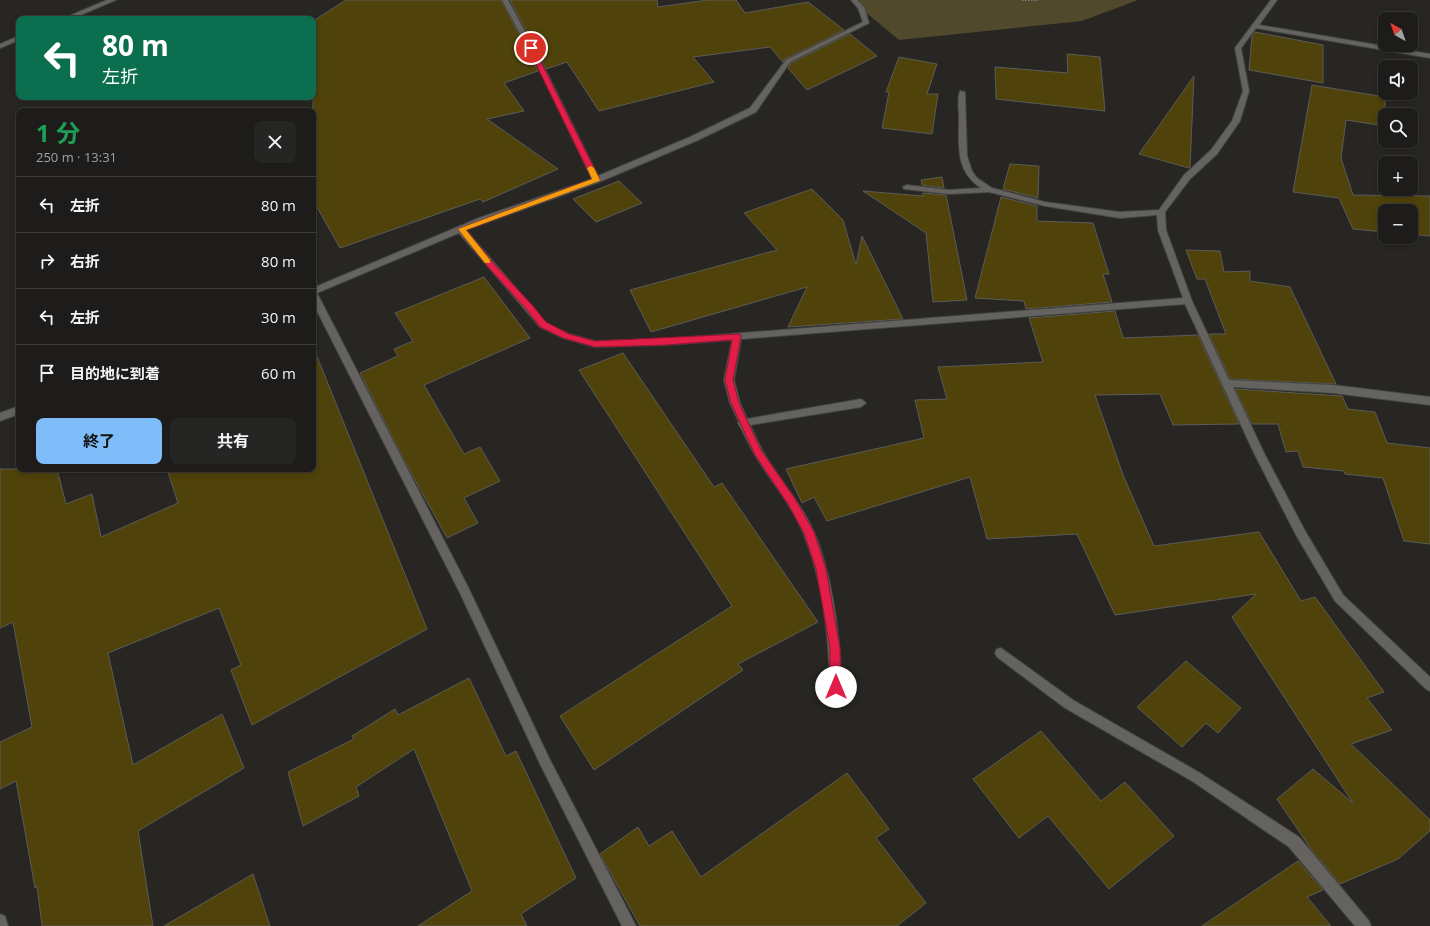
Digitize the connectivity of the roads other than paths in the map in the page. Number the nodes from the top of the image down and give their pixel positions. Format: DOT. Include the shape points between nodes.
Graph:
graph roads {
  1 [pos="113,0"];
  2 [pos="505,0"];
  3 [pos="854,0"];
  4 [pos="1274,0"];
  5 [pos="73,16"];
  6 [pos="1254,26"];
  7 [pos="16,39"];
  8 [pos="0,46"];
  9 [pos="1430,56"];
  10 [pos="962,92"];
  11 [pos="596,180"];
  12 [pos="907,188"];
  13 [pos="989,190"];
  14 [pos="1161,212"];
  15 [pos="461,229"];
  16 [pos="316,292"];
  17 [pos="316,299"];
  18 [pos="1188,301"];
  19 [pos="737,336"];
  20 [pos="1228,383"];
  21 [pos="1430,401"];
  22 [pos="861,403"];
  23 [pos="16,411"];
  24 [pos="0,417"];
  25 [pos="743,423"];
  26 [pos="1001,653"];
  27 [pos="1430,685"];
  28 [pos="836,687"];
  29 [pos="0,921"];
  30 [pos="1,926"];
  31 [pos="628,926"];
  32 [pos="1364,926"];
  1 -- 5 [label="street"];
  2 -- 11 [label="street"];
  3 -- 11 [label="street" via="861,7 866,23 788,61 753,110 693,139"];
  4 -- 6 [label="street"];
  6 -- 9 [label="street"];
  6 -- 14 [label="street" via="1238,48 1246,91 1236,121 1214,152 1186,177"];
  7 -- 8 [label="street"];
  10 -- 13 [label="street" via="963,156 974,180"];
  11 -- 15 [label="street"];
  12 -- 13 [label="street" via="949,192"];
  13 -- 14 [label="street" via="1045,204 1120,216"];
  14 -- 18 [label="street" via="1162,230"];
  15 -- 16 [label="street"];
  15 -- 19 [label="street" via="543,324 566,336 595,344"];
  17 -- 31 [label="street" via="464,590 545,762"];
  18 -- 19 [label="street"];
  18 -- 20 [label="street"];
  19 -- 25 [label="street" via="729,380"];
  20 -- 21 [label="street" via="1333,389"];
  20 -- 27 [label="street" via="1259,452 1300,532 1339,598"];
  22 -- 25 [label="street"];
  23 -- 24 [label="street"];
  25 -- 28 [label="street" via="758,452 809,532 821,569 835,648"];
  26 -- 32 [label="street" via="1069,704 1196,777 1294,842"];
  29 -- 30 [label="street"];
}
